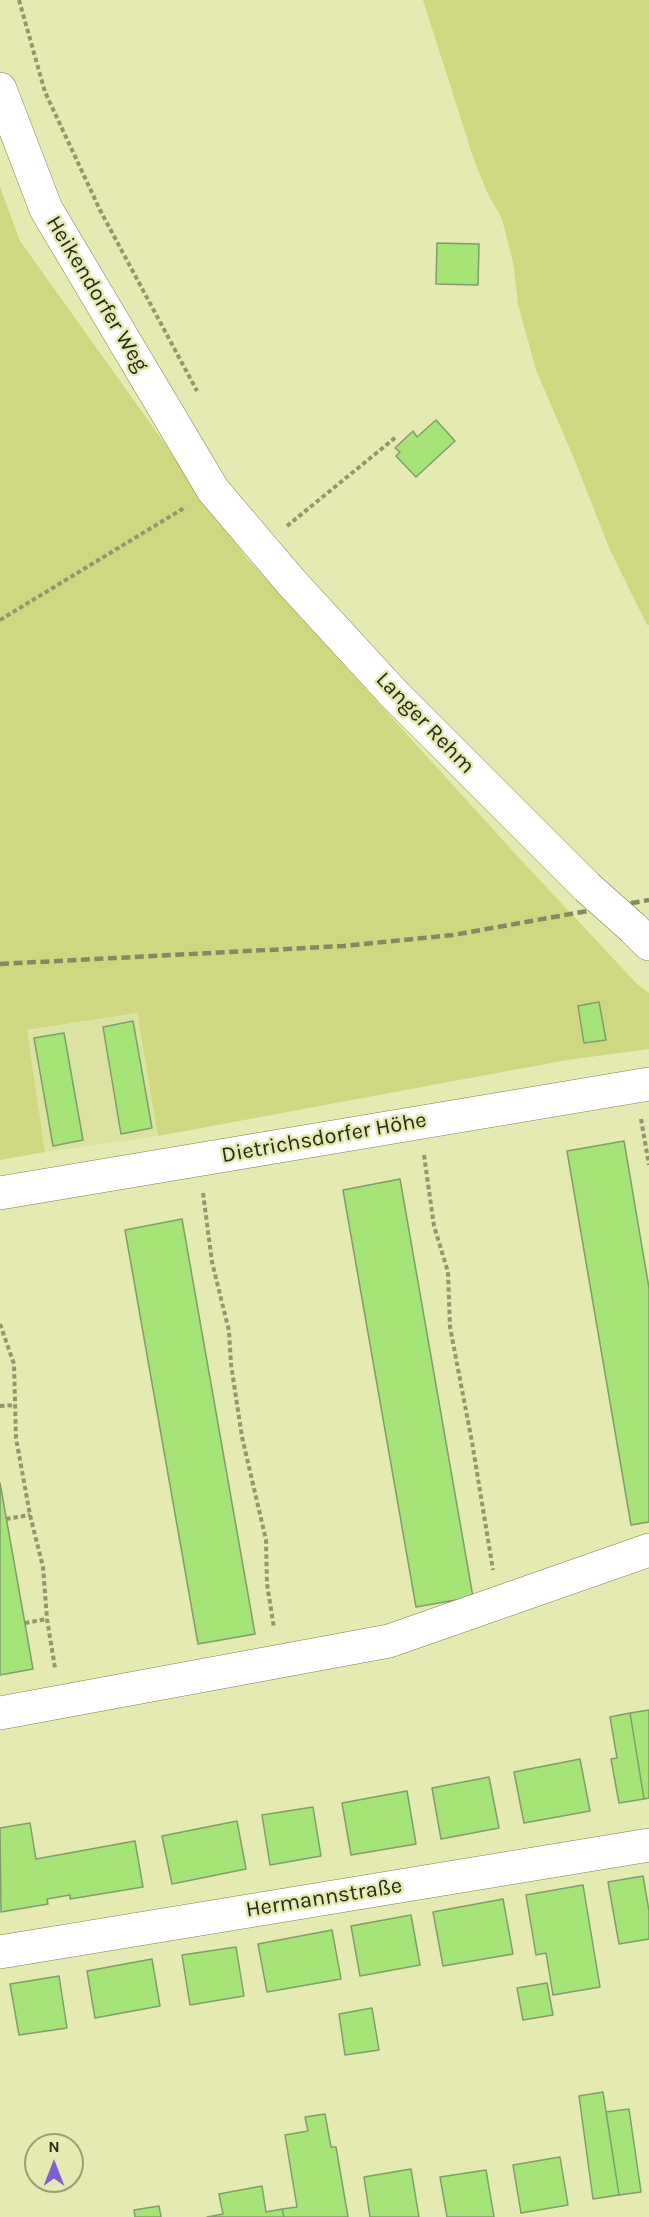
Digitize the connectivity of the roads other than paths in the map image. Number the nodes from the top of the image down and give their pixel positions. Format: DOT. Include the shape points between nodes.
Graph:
graph roads {
  1 [pos="0,88"];
  2 [pos="213,490"];
  3 [pos="641,936"];
  4 [pos="642,1085"];
  5 [pos="0,1193"];
  6 [pos="649,1550"];
  7 [pos="0,1713"];
  8 [pos="649,1845"];
  9 [pos="0,1952"];
  1 -- 2 [label="street, Heikendorfer Weg" via="46,209"];
  2 -- 3 [label="street, Langer Rehm, bridge" via="395,694"];
  4 -- 5 [label="street, Dietrichsdorfer Höhe"];
  6 -- 7 [label="street" via="389,1641"];
  8 -- 9 [label="street, Hermannstraße"];
}
